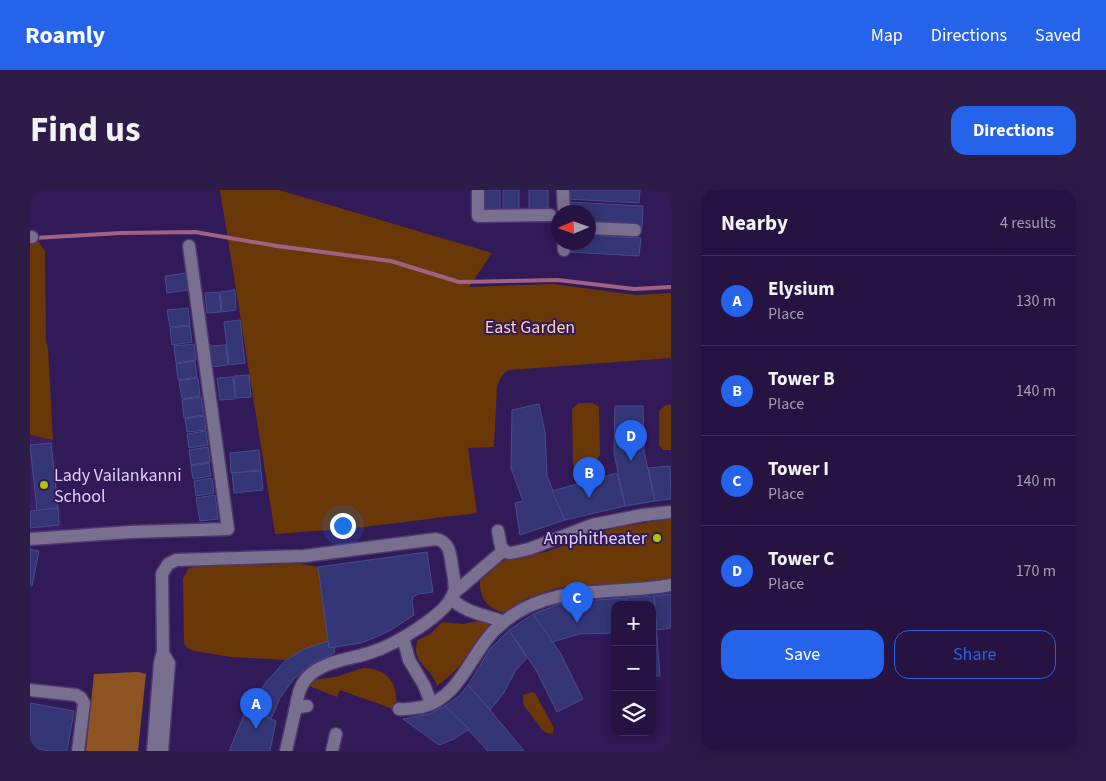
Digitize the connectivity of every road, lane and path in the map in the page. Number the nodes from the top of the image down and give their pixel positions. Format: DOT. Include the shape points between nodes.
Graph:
graph roads {
  1 [pos="478,190"];
  2 [pos="563,190"];
  3 [pos="564,205"];
  4 [pos="550,215"];
  5 [pos="596,228"];
  6 [pos="635,230"];
  7 [pos="189,246"];
  8 [pos="671,512"];
  9 [pos="498,531"];
  10 [pos="30,539"];
  11 [pos="504,550"];
  12 [pos="671,585"];
  13 [pos="452,596"];
  14 [pos="504,622"];
  15 [pos="403,638"];
  16 [pos="162,651"];
  17 [pos="30,690"];
  18 [pos="431,703"];
  19 [pos="307,706"];
  20 [pos="399,709"];
  21 [pos="295,711"];
  22 [pos="336,734"];
  23 [pos="78,751"];
  24 [pos="153,751"];
  25 [pos="162,751"];
  26 [pos="286,751"];
  27 [pos="332,751"];
  1 -- 4 [label="street" via="478,216"];
  2 -- 3 [label="street"];
  5 -- 6 [label="street"];
  7 -- 10 [label="street" via="228,529"];
  8 -- 11 [label="street" via="592,525 529,549 511,553"];
  9 -- 11 [label="street"];
  11 -- 13 [label="street"];
  12 -- 14 [label="street" via="567,594 532,604"];
  13 -- 14 [label="street" via="461,607"];
  13 -- 15 [label="street" via="436,614"];
  13 -- 16 [label="street" via="455,589 450,550 445,542 436,539 304,556 176,560 168,564 162,574"];
  14 -- 18 [label="street" via="492,633 458,684"];
  15 -- 18 [label="street" via="409,660"];
  15 -- 21 [label="street" via="317,670 299,689"];
  16 -- 24 [label="street"];
  16 -- 25 [label="street" via="169,663"];
  17 -- 23 [label="street" via="81,698 84,703"];
  18 -- 20 [label="street"];
  19 -- 21 [label="street" via="298,707"];
  21 -- 26 [label="street"];
  22 -- 27 [label="street"];
}
